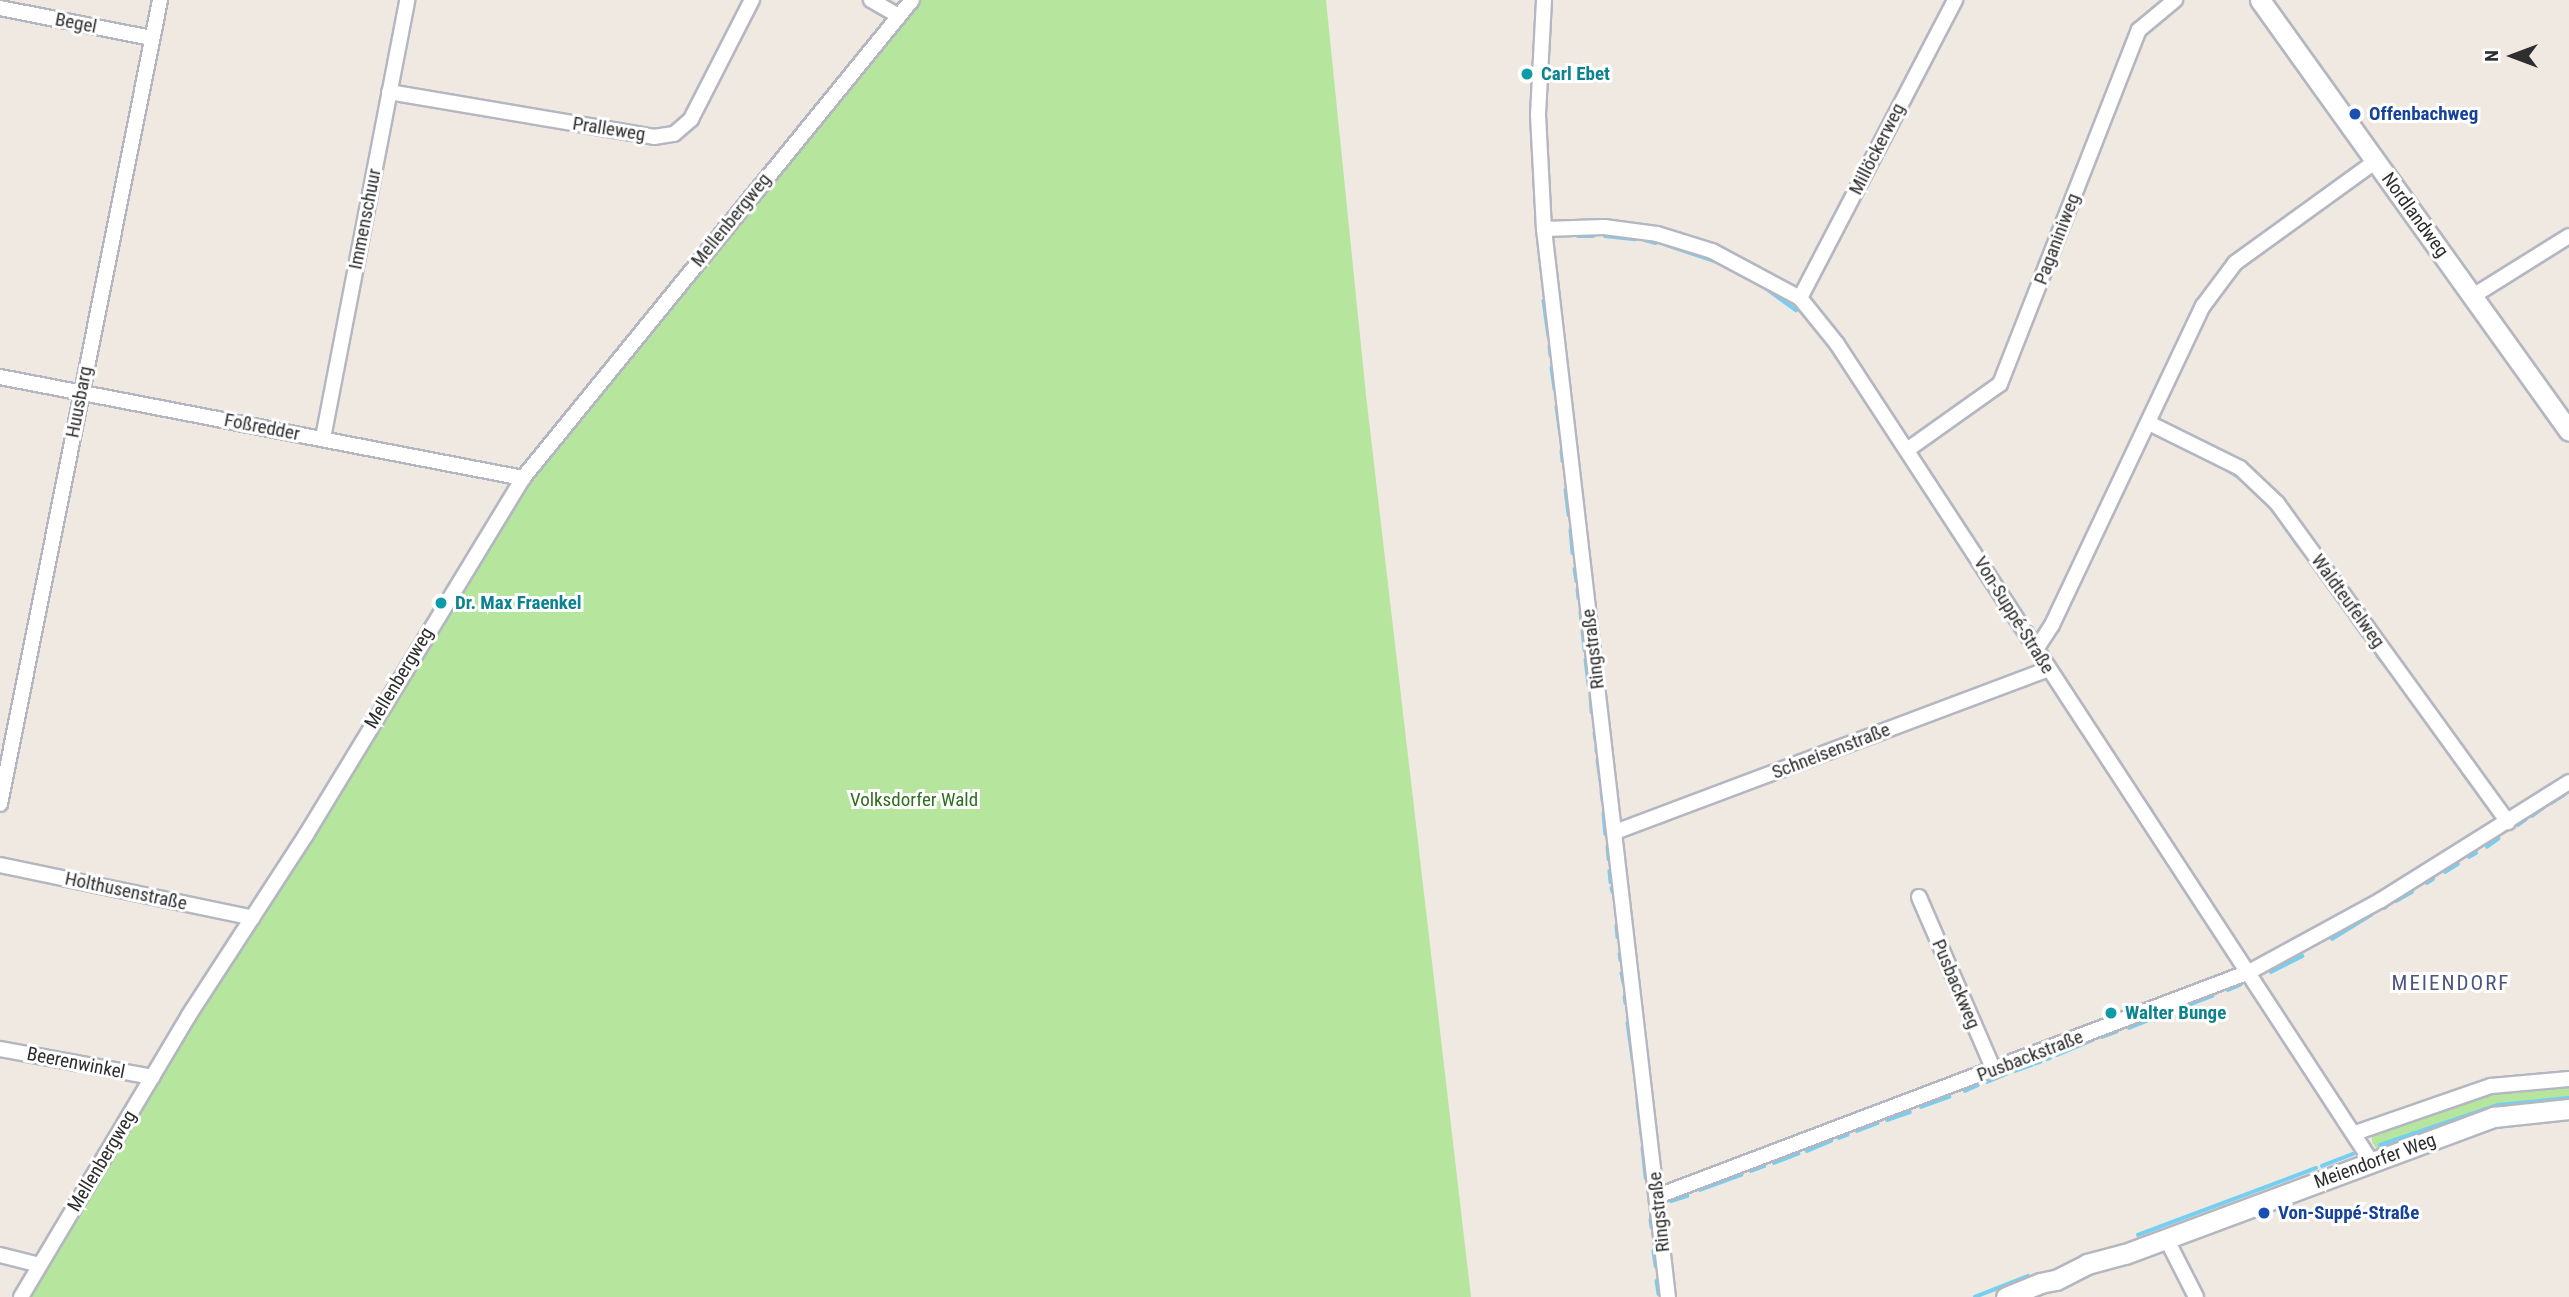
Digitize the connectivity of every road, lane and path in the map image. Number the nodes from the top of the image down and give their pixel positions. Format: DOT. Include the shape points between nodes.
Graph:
graph roads {
  1 [pos="160,0"];
  2 [pos="407,0"];
  3 [pos="752,0"];
  4 [pos="871,0"];
  5 [pos="912,0"];
  6 [pos="1544,0"];
  7 [pos="1955,0"];
  8 [pos="2175,0"];
  9 [pos="2260,0"];
  10 [pos="0,8"];
  11 [pos="899,16"];
  12 [pos="152,38"];
  13 [pos="389,92"];
  14 [pos="2376,161"];
  15 [pos="1544,229"];
  16 [pos="2569,236"];
  17 [pos="2473,296"];
  18 [pos="1800,298"];
  19 [pos="0,377"];
  20 [pos="80,393"];
  21 [pos="2149,424"];
  22 [pos="2569,431"];
  23 [pos="323,438"];
  24 [pos="1906,450"];
  25 [pos="523,478"];
  26 [pos="2037,648"];
  27 [pos="2048,669"];
  28 [pos="2569,782"];
  29 [pos="0,804"];
  30 [pos="2508,822"];
  31 [pos="1615,832"];
  32 [pos="0,865"];
  33 [pos="1919,897"];
  34 [pos="253,918"];
  35 [pos="2249,972"];
  36 [pos="0,1049"];
  37 [pos="1993,1070"];
  38 [pos="152,1077"];
  39 [pos="2569,1079"];
  40 [pos="2569,1109"];
  41 [pos="2355,1133"];
  42 [pos="2371,1161"];
  43 [pos="1658,1196"];
  44 [pos="2165,1238"];
  45 [pos="0,1255"];
  46 [pos="40,1265"];
  47 [pos="21,1297"];
  48 [pos="1668,1297"];
  49 [pos="2006,1297"];
  50 [pos="2196,1297"];
  1 -- 12 [label="street, Huusbarg"];
  2 -- 13 [label="street, Immenschuur"];
  3 -- 13 [label="street, Pralleweg" via="691,119 674,134 654,137"];
  4 -- 11 [label="street"];
  5 -- 11 [label="street, Mellenbergweg"];
  6 -- 15 [label="street, Ringstraße" via="1538,115"];
  7 -- 18 [label="street, Millöckerweg"];
  8 -- 24 [label="street, Paganiniweg" via="2139,30 2000,384"];
  9 -- 14 [label="street, Nordlandweg"];
  10 -- 12 [label="street, Begel"];
  11 -- 25 [label="street, Mellenbergweg"];
  12 -- 20 [label="street, Huusbarg"];
  13 -- 23 [label="street, Immenschuur"];
  14 -- 17 [label="street, Nordlandweg"];
  14 -- 21 [label="street" via="2235,263 2203,306"];
  15 -- 18 [label="street, Von-Suppé-Straße" via="1604,227 1657,234 1712,251"];
  15 -- 31 [label="street, Ringstraße"];
  16 -- 17 [label="street"];
  17 -- 22 [label="street, Nordlandweg"];
  18 -- 24 [label="street, Von-Suppé-Straße" via="1837,344"];
  19 -- 20 [label="street, Foßredder"];
  20 -- 23 [label="street, Foßredder"];
  20 -- 29 [label="street, Huusbarg"];
  21 -- 26 [label="street"];
  21 -- 30 [label="street, Waldteufelweg" via="2239,468 2277,503"];
  23 -- 25 [label="street, Foßredder"];
  24 -- 26 [label="street, Von-Suppé-Straße"];
  25 -- 34 [label="street, Mellenbergweg"];
  26 -- 27 [label="street, Von-Suppé-Straße"];
  27 -- 31 [label="street, Schneisenstraße"];
  27 -- 35 [label="street, Von-Suppé-Straße"];
  28 -- 30 [label="street, Pusbackstraße"];
  30 -- 35 [label="street, Pusbackstraße" via="2381,900"];
  31 -- 43 [label="street, Ringstraße"];
  32 -- 34 [label="street, Holthusenstraße"];
  33 -- 37 [label="street, Pusbackweg"];
  34 -- 38 [label="street, Mellenbergweg"];
  35 -- 37 [label="street, Pusbackstraße"];
  35 -- 41 [label="street, Von-Suppé-Straße"];
  36 -- 38 [label="street, Beerenwinkel"];
  37 -- 43 [label="street, Pusbackstraße"];
  38 -- 46 [label="street, Mellenbergweg"];
  39 -- 41 [label="street, Meiendorfer Weg" via="2491,1086"];
  40 -- 42 [label="street, Meiendorfer Weg" via="2494,1117"];
  41 -- 42 [label="street, Von-Suppé-Straße"];
  42 -- 44 [label="street, Meiendorfer Weg"];
  43 -- 48 [label="street, Ringstraße"];
  44 -- 49 [label="street, Meiendorfer Weg" via="2146,1246 2082,1253 2040,1283"];
  44 -- 50 [label="street"];
  45 -- 46 [label="street"];
  46 -- 47 [label="street, Mellenbergweg"];
}
